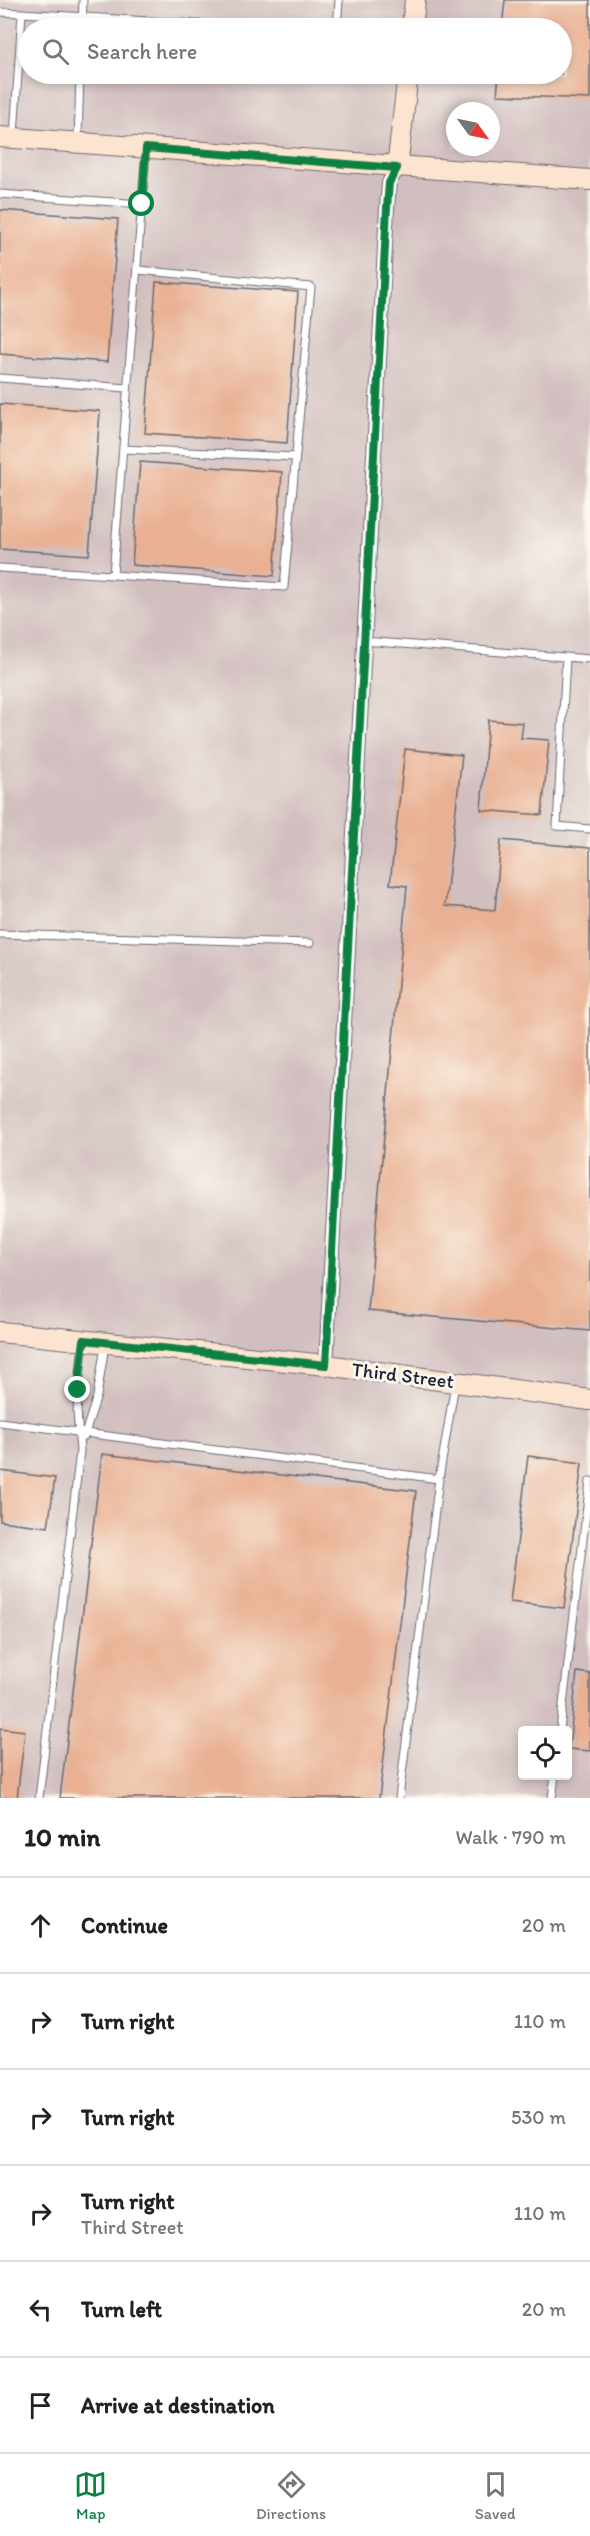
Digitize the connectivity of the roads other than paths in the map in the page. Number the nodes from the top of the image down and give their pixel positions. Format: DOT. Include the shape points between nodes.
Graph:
graph roads {
  1 [pos="84,0"];
  2 [pos="339,0"];
  3 [pos="415,0"];
  4 [pos="0,12"];
  5 [pos="22,13"];
  6 [pos="21,18"];
  7 [pos="82,18"];
  8 [pos="338,18"];
  9 [pos="413,18"];
  10 [pos="18,46"];
  11 [pos="80,84"];
  12 [pos="407,84"];
  13 [pos="7,137"];
  14 [pos="78,142"];
  15 [pos="146,148"];
  16 [pos="397,168"];
  17 [pos="590,180"];
  18 [pos="0,194"];
  19 [pos="142,204"];
  20 [pos="138,270"];
  21 [pos="0,378"];
  22 [pos="128,388"];
  23 [pos="123,449"];
  24 [pos="295,457"];
  25 [pos="0,567"];
  26 [pos="113,575"];
  27 [pos="364,641"];
  28 [pos="566,657"];
  29 [pos="590,659"];
  30 [pos="590,829"];
  31 [pos="0,934"];
  32 [pos="310,943"];
  33 [pos="0,1332"];
  34 [pos="84,1340"];
  35 [pos="106,1343"];
  36 [pos="326,1365"];
  37 [pos="455,1382"];
  38 [pos="590,1400"];
  39 [pos="0,1422"];
  40 [pos="82,1433"];
  41 [pos="440,1479"];
  42 [pos="590,1481"];
  43 [pos="586,1547"];
  44 [pos="561,1726"];
  45 [pos="554,1780"];
  46 [pos="39,1798"];
  47 [pos="399,1798"];
  48 [pos="552,1798"];
  1 -- 7 [label="lane"];
  2 -- 8 [label="lane"];
  3 -- 9 [label="street"];
  4 -- 5 [label="lane"];
  5 -- 6 [label="lane"];
  5 -- 7 [label="lane"];
  10 -- 13 [label="lane"];
  11 -- 14 [label="lane"];
  12 -- 16 [label="street"];
  13 -- 14 [label="street"];
  14 -- 15 [label="street"];
  15 -- 16 [label="street"];
  15 -- 19 [label="lane"];
  16 -- 17 [label="street"];
  16 -- 27 [label="street" via="389,183 387,208"];
  18 -- 19 [label="lane"];
  19 -- 20 [label="lane"];
  20 -- 22 [label="lane"];
  20 -- 24 [label="lane" via="311,287"];
  21 -- 22 [label="lane"];
  22 -- 23 [label="lane"];
  23 -- 24 [label="lane"];
  23 -- 26 [label="lane"];
  24 -- 26 [label="lane" via="284,587"];
  25 -- 26 [label="lane"];
  27 -- 28 [label="lane"];
  27 -- 36 [label="street"];
  28 -- 29 [label="lane"];
  28 -- 30 [label="lane" via="557,826"];
  31 -- 32 [label="lane"];
  33 -- 34 [label="street, Third Street"];
  34 -- 35 [label="street, Third Street"];
  34 -- 40 [label="lane" via="76,1411"];
  35 -- 36 [label="street, Third Street"];
  35 -- 40 [label="lane" via="97,1396"];
  36 -- 37 [label="street, Third Street"];
  37 -- 38 [label="street, Third Street"];
  37 -- 41 [label="lane"];
  39 -- 40 [label="lane"];
  40 -- 41 [label="lane"];
  40 -- 46 [label="lane"];
  41 -- 47 [label="lane"];
  42 -- 43 [label="lane"];
  43 -- 44 [label="lane"];
  45 -- 48 [label="lane"];
}
